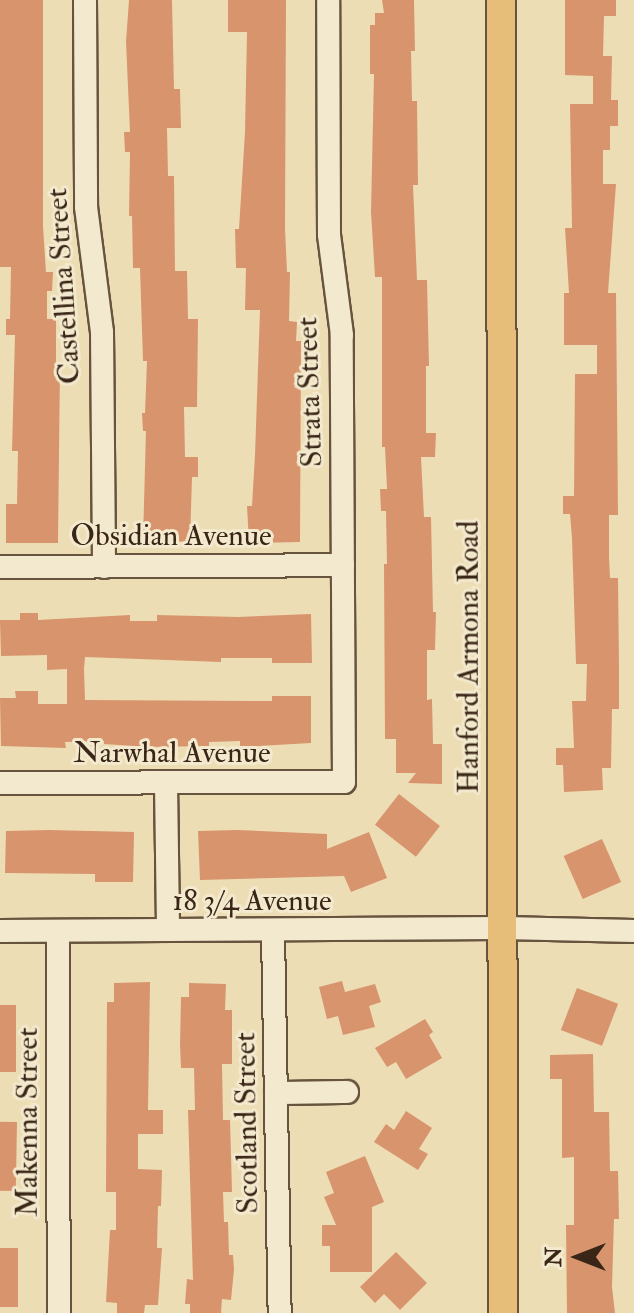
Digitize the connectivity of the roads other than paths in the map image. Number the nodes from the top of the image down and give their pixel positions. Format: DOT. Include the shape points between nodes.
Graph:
graph roads {
  1 [pos="85,0"];
  2 [pos="328,0"];
  3 [pos="501,0"];
  4 [pos="343,565"];
  5 [pos="0,567"];
  6 [pos="104,567"];
  7 [pos="344,782"];
  8 [pos="0,783"];
  9 [pos="166,783"];
  10 [pos="504,928"];
  11 [pos="168,930"];
  12 [pos="0,931"];
  13 [pos="58,931"];
  14 [pos="273,931"];
  15 [pos="634,931"];
  16 [pos="347,1092"];
  17 [pos="276,1093"];
  18 [pos="59,1313"];
  19 [pos="280,1313"];
  20 [pos="503,1313"];
  1 -- 6 [label="street, Castellina Street" via="86,207 102,332"];
  2 -- 4 [label="street, Strata Street" via="329,235 342,335"];
  3 -- 10 [label="main road, Hanford Armona Road"];
  4 -- 6 [label="street, Obsidian Avenue"];
  4 -- 7 [label="street, Strata Street"];
  5 -- 6 [label="street, Obsidian Avenue"];
  7 -- 9 [label="street, Narwhal Avenue"];
  8 -- 9 [label="street, Narwhal Avenue"];
  9 -- 11 [label="street"];
  10 -- 14 [label="street, 18 3/4 Avenue"];
  10 -- 15 [label="street, 18 3/4 Avenue"];
  10 -- 20 [label="main road, Hanford Armona Road"];
  11 -- 13 [label="street, 18 3/4 Avenue"];
  11 -- 14 [label="street, 18 3/4 Avenue"];
  12 -- 13 [label="street, 18 3/4 Avenue"];
  13 -- 18 [label="street, Makenna Street"];
  14 -- 17 [label="street, Scotland Street"];
  16 -- 17 [label="street"];
  17 -- 19 [label="street, Scotland Street"];
}
